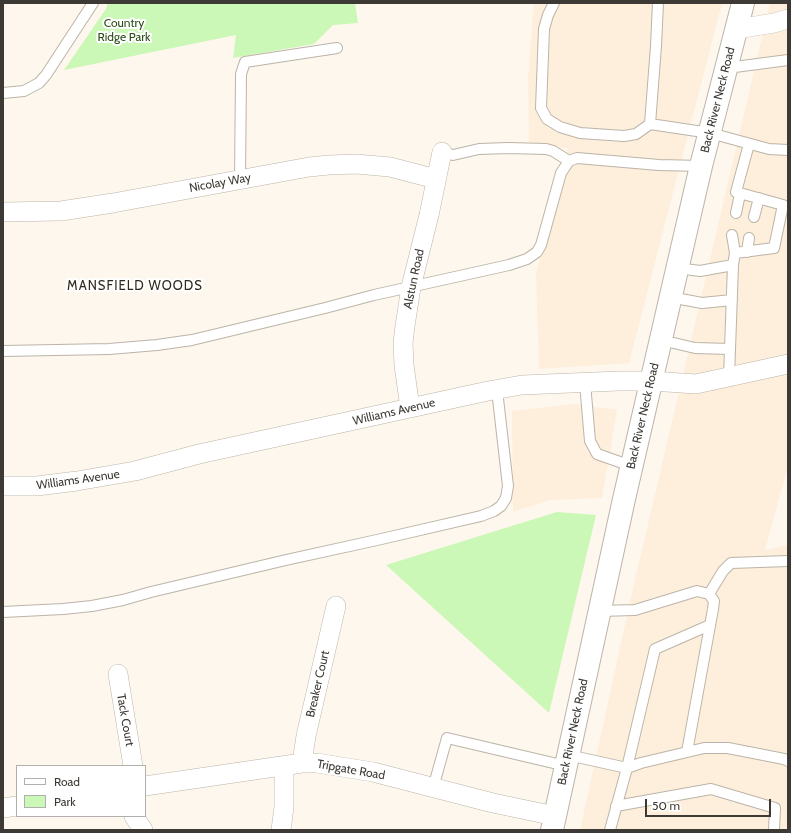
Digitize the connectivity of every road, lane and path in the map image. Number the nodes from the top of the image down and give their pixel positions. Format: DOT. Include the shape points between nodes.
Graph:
graph roads {
  1 [pos="93,3"];
  2 [pos="554,3"];
  3 [pos="658,3"];
  4 [pos="743,3"];
  5 [pos="788,19"];
  6 [pos="737,29"];
  7 [pos="337,48"];
  8 [pos="788,60"];
  9 [pos="727,68"];
  10 [pos="3,93"];
  11 [pos="650,124"];
  12 [pos="710,133"];
  13 [pos="749,144"];
  14 [pos="788,150"];
  15 [pos="442,152"];
  16 [pos="569,161"];
  17 [pos="701,166"];
  18 [pos="436,179"];
  19 [pos="240,180"];
  20 [pos="740,194"];
  21 [pos="759,198"];
  22 [pos="3,212"];
  23 [pos="736,213"];
  24 [pos="754,217"];
  25 [pos="732,235"];
  26 [pos="749,238"];
  27 [pos="747,252"];
  28 [pos="735,253"];
  29 [pos="734,265"];
  30 [pos="678,268"];
  31 [pos="411,286"];
  32 [pos="670,297"];
  33 [pos="732,300"];
  34 [pos="660,340"];
  35 [pos="730,349"];
  36 [pos="3,351"];
  37 [pos="788,364"];
  38 [pos="729,377"];
  39 [pos="651,381"];
  40 [pos="585,383"];
  41 [pos="497,390"];
  42 [pos="410,408"];
  43 [pos="632,466"];
  44 [pos="3,486"];
  45 [pos="788,561"];
  46 [pos="709,594"];
  47 [pos="336,606"];
  48 [pos="599,611"];
  49 [pos="3,612"];
  50 [pos="710,625"];
  51 [pos="118,674"];
  52 [pos="687,752"];
  53 [pos="567,760"];
  54 [pos="788,761"];
  55 [pos="302,763"];
  56 [pos="133,765"];
  57 [pos="284,766"];
  58 [pos="627,768"];
  59 [pos="146,786"];
  60 [pos="433,788"];
  61 [pos="16,806"];
  62 [pos="616,806"];
  63 [pos="3,808"];
  64 [pos="135,817"];
  65 [pos="554,823"];
  66 [pos="143,830"];
  67 [pos="281,830"];
  68 [pos="610,830"];
  69 [pos="774,830"];
  1 -- 10 [label="lane" via="39,83 24,92"];
  2 -- 11 [label="lane" via="544,29 541,108 547,119 560,127 580,133 624,136 636,134"];
  3 -- 11 [label="lane"];
  4 -- 6 [label="street, Back River Neck Road"];
  5 -- 6 [label="street"];
  6 -- 9 [label="street, Back River Neck Road"];
  7 -- 19 [label="lane" via="245,62 242,74"];
  8 -- 9 [label="lane"];
  9 -- 12 [label="street, Back River Neck Road"];
  11 -- 12 [label="lane"];
  12 -- 13 [label="lane"];
  12 -- 17 [label="street, Back River Neck Road"];
  13 -- 14 [label="lane"];
  13 -- 20 [label="lane" via="736,192"];
  15 -- 16 [label="lane" via="453,155 479,149 546,150 553,151"];
  15 -- 18 [label="street, Alstun Road"];
  16 -- 17 [label="lane" via="577,158"];
  16 -- 31 [label="lane" via="561,173 537,252 527,259 509,265"];
  17 -- 30 [label="street, Back River Neck Road"];
  18 -- 19 [label="street, Nicolay Way" via="390,167 341,164 309,167"];
  18 -- 31 [label="street, Alstun Road"];
  19 -- 22 [label="street, Nicolay Way" via="61,211"];
  20 -- 21 [label="lane"];
  20 -- 23 [label="lane"];
  21 -- 24 [label="lane"];
  21 -- 27 [label="lane" via="783,205 774,248"];
  25 -- 28 [label="lane"];
  26 -- 27 [label="lane"];
  27 -- 28 [label="lane"];
  28 -- 29 [label="lane"];
  29 -- 30 [label="lane" via="700,271"];
  29 -- 33 [label="lane"];
  30 -- 32 [label="street, Back River Neck Road"];
  31 -- 36 [label="lane" via="192,340 109,349"];
  31 -- 42 [label="street, Alstun Road" via="403,343"];
  32 -- 33 [label="lane" via="702,303"];
  32 -- 34 [label="street, Back River Neck Road"];
  33 -- 35 [label="lane"];
  34 -- 35 [label="lane" via="695,348"];
  34 -- 39 [label="street, Back River Neck Road"];
  35 -- 38 [label="lane"];
  37 -- 38 [label="street, Williams Avenue"];
  38 -- 39 [label="street, Williams Avenue" via="696,384"];
  39 -- 40 [label="street, Williams Avenue"];
  39 -- 43 [label="street, Back River Neck Road"];
  40 -- 41 [label="street, Williams Avenue" via="522,386"];
  40 -- 43 [label="lane" via="590,440 597,454"];
  41 -- 42 [label="street, Williams Avenue"];
  41 -- 49 [label="lane" via="508,486 506,498 494,511 123,600 63,609"];
  42 -- 44 [label="street, Williams Avenue" via="198,454 136,471 45,485"];
  43 -- 48 [label="street, Back River Neck Road"];
  45 -- 46 [label="lane" via="731,563"];
  46 -- 48 [label="lane" via="697,591 635,610"];
  46 -- 50 [label="lane" via="714,601"];
  47 -- 55 [label="street, Breaker Court"];
  48 -- 53 [label="street, Back River Neck Road"];
  50 -- 52 [label="lane"];
  50 -- 58 [label="lane" via="655,649"];
  51 -- 56 [label="street, Tack Court"];
  52 -- 54 [label="lane" via="704,748 728,748"];
  52 -- 58 [label="lane"];
  53 -- 58 [label="lane"];
  53 -- 60 [label="lane" via="447,738"];
  53 -- 65 [label="street, Back River Neck Road"];
  55 -- 57 [label="street, Tripgate Road"];
  55 -- 60 [label="street, Tripgate Road" via="374,772"];
  57 -- 59 [label="street, Tripgate Road"];
  57 -- 67 [label="street"];
  58 -- 62 [label="lane"];
  60 -- 65 [label="street, Tripgate Road"];
  61 -- 63 [label="street"];
  62 -- 68 [label="lane"];
  62 -- 69 [label="lane" via="711,789 775,808"];
  64 -- 66 [label="street"];
}
